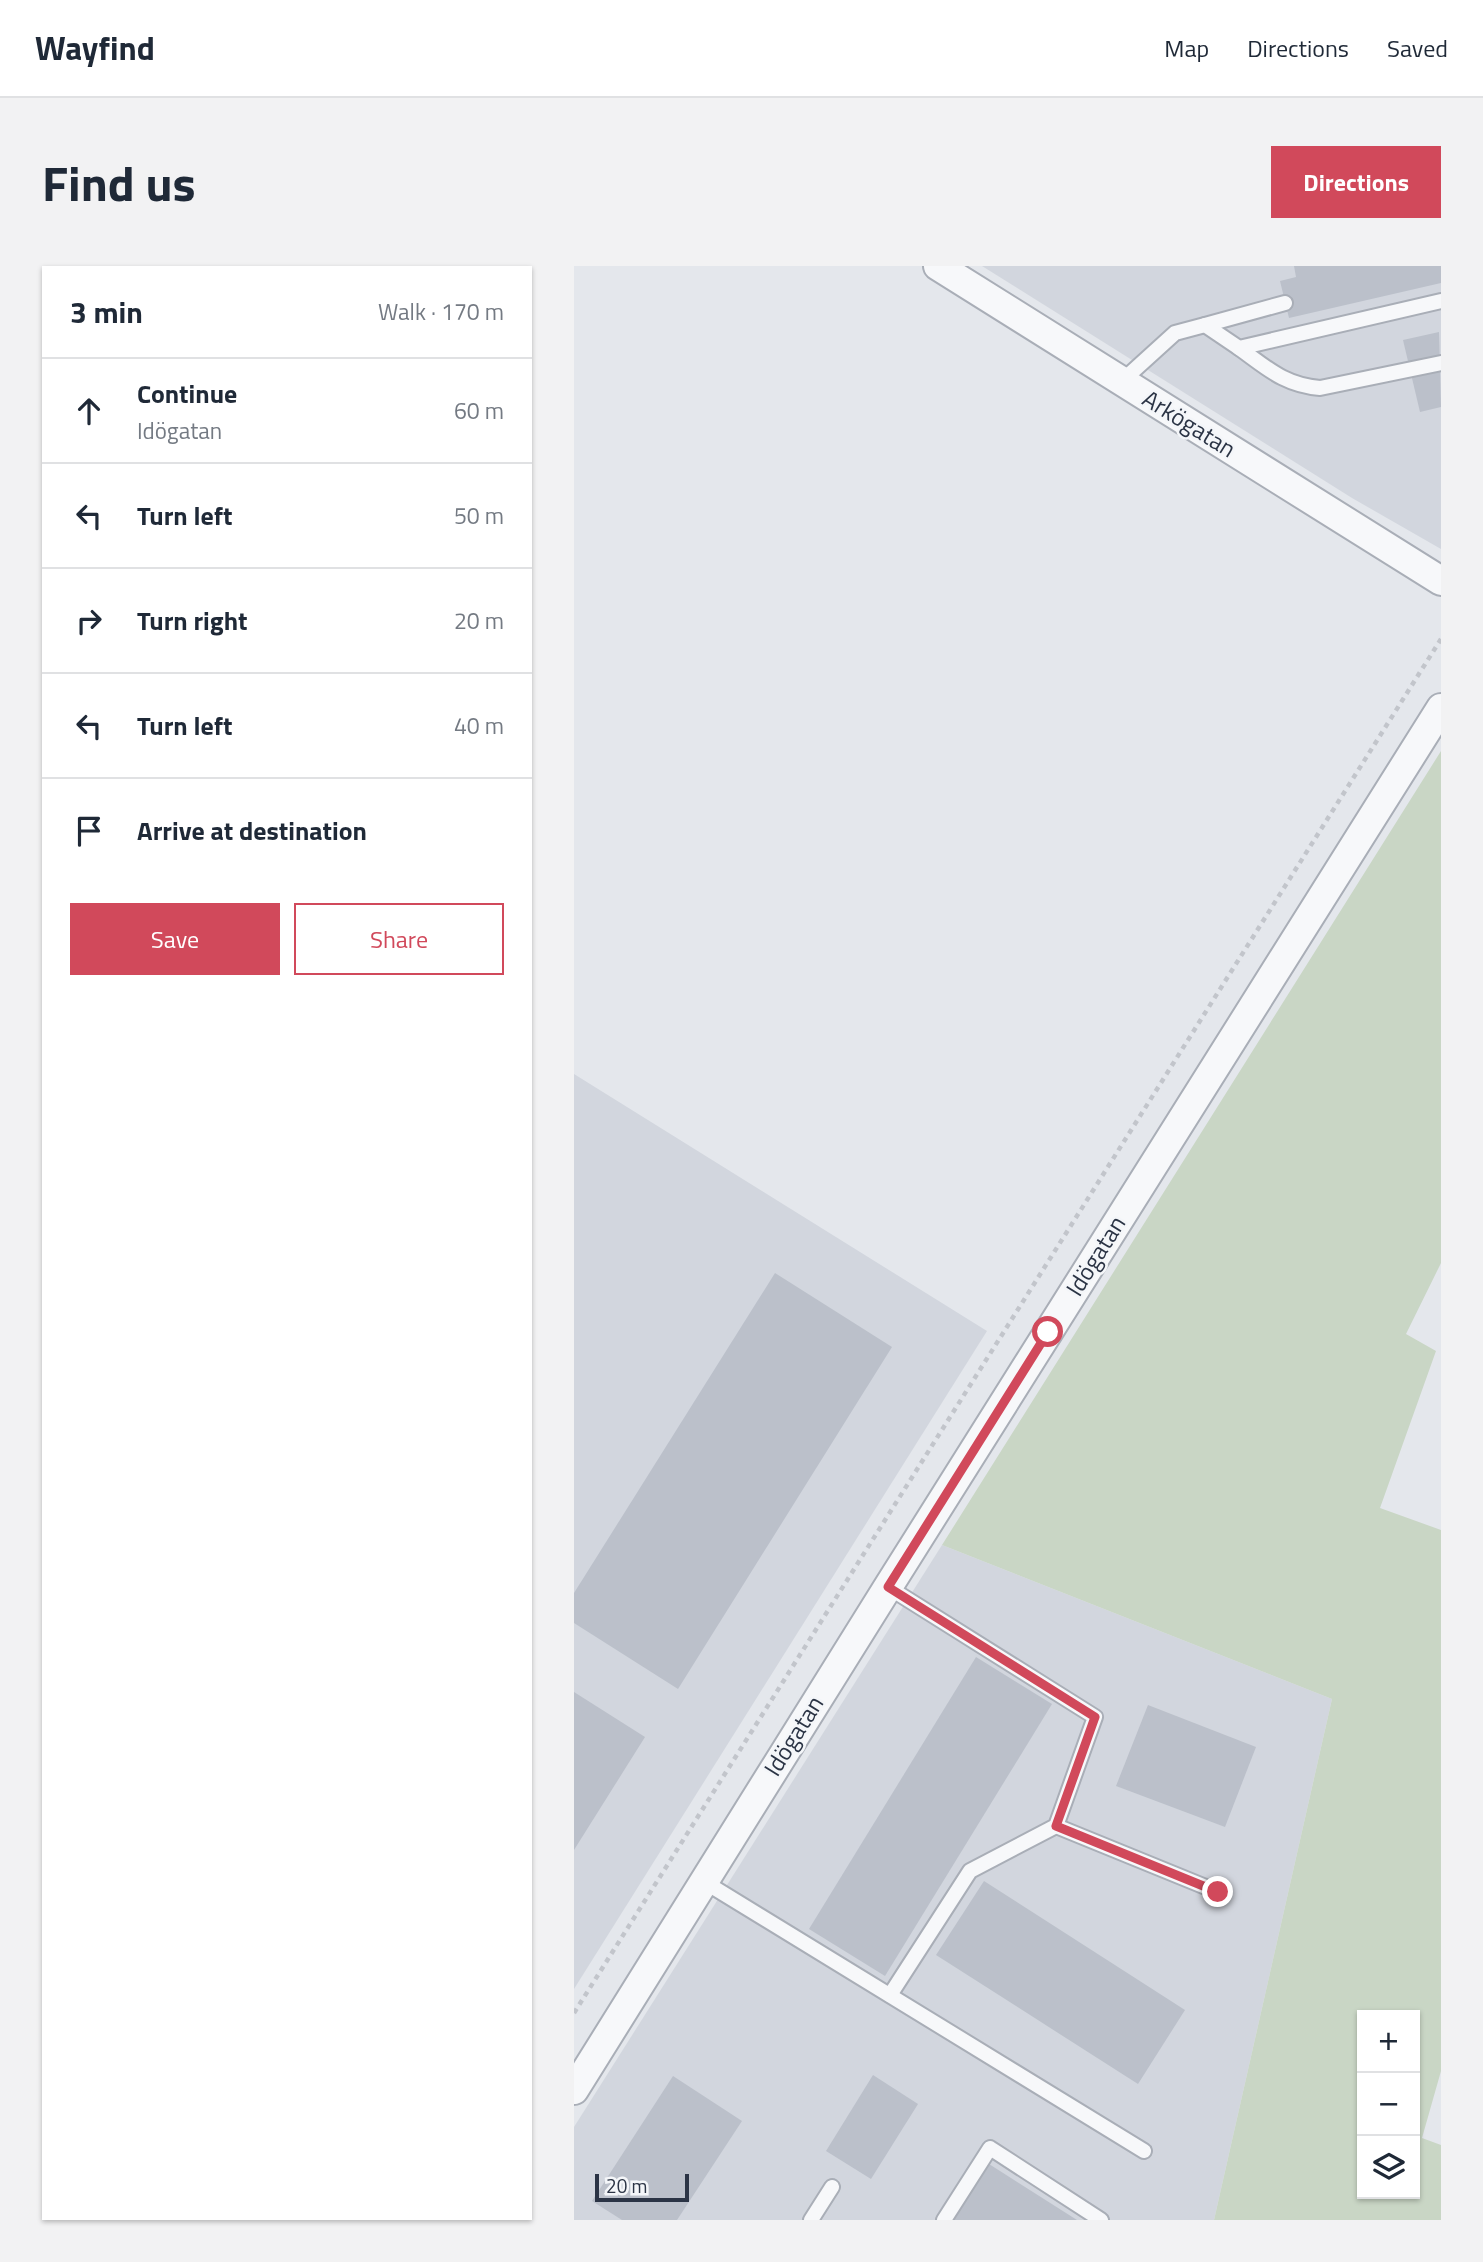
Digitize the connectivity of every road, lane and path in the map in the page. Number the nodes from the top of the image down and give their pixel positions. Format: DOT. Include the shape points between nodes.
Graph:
graph roads {
  1 [pos="955,270"];
  2 [pos="1441,301"];
  3 [pos="1285,303"];
  4 [pos="1205,325"];
  5 [pos="1239,348"];
  6 [pos="1441,363"];
  7 [pos="1121,382"];
  8 [pos="1441,581"];
  9 [pos="1441,639"];
  10 [pos="1441,708"];
  11 [pos="888,1587"];
  12 [pos="1056,1826"];
  13 [pos="703,1881"];
  14 [pos="1218,1892"];
  15 [pos="890,1996"];
  16 [pos="574,2013"];
  17 [pos="574,2090"];
  18 [pos="1144,2151"];
  19 [pos="832,2187"];
  20 [pos="811,2220"];
  21 [pos="944,2220"];
  22 [pos="1101,2220"];
  1 -- 7 [label="street, Arkögatan"];
  2 -- 5 [label="lane"];
  3 -- 4 [label="lane"];
  4 -- 5 [label="lane"];
  4 -- 7 [label="lane" via="1175,333"];
  5 -- 6 [label="lane" via="1300,387 1320,388"];
  7 -- 8 [label="street, Arkögatan"];
  9 -- 16 [label="path"];
  10 -- 11 [label="street, Idögatan"];
  11 -- 12 [label="lane" via="1095,1717"];
  11 -- 13 [label="street, Idögatan"];
  12 -- 14 [label="lane"];
  12 -- 15 [label="lane" via="970,1871"];
  13 -- 15 [label="lane"];
  13 -- 17 [label="street, Idögatan"];
  15 -- 18 [label="lane"];
  19 -- 20 [label="lane"];
  21 -- 22 [label="lane" via="990,2147"];
}
